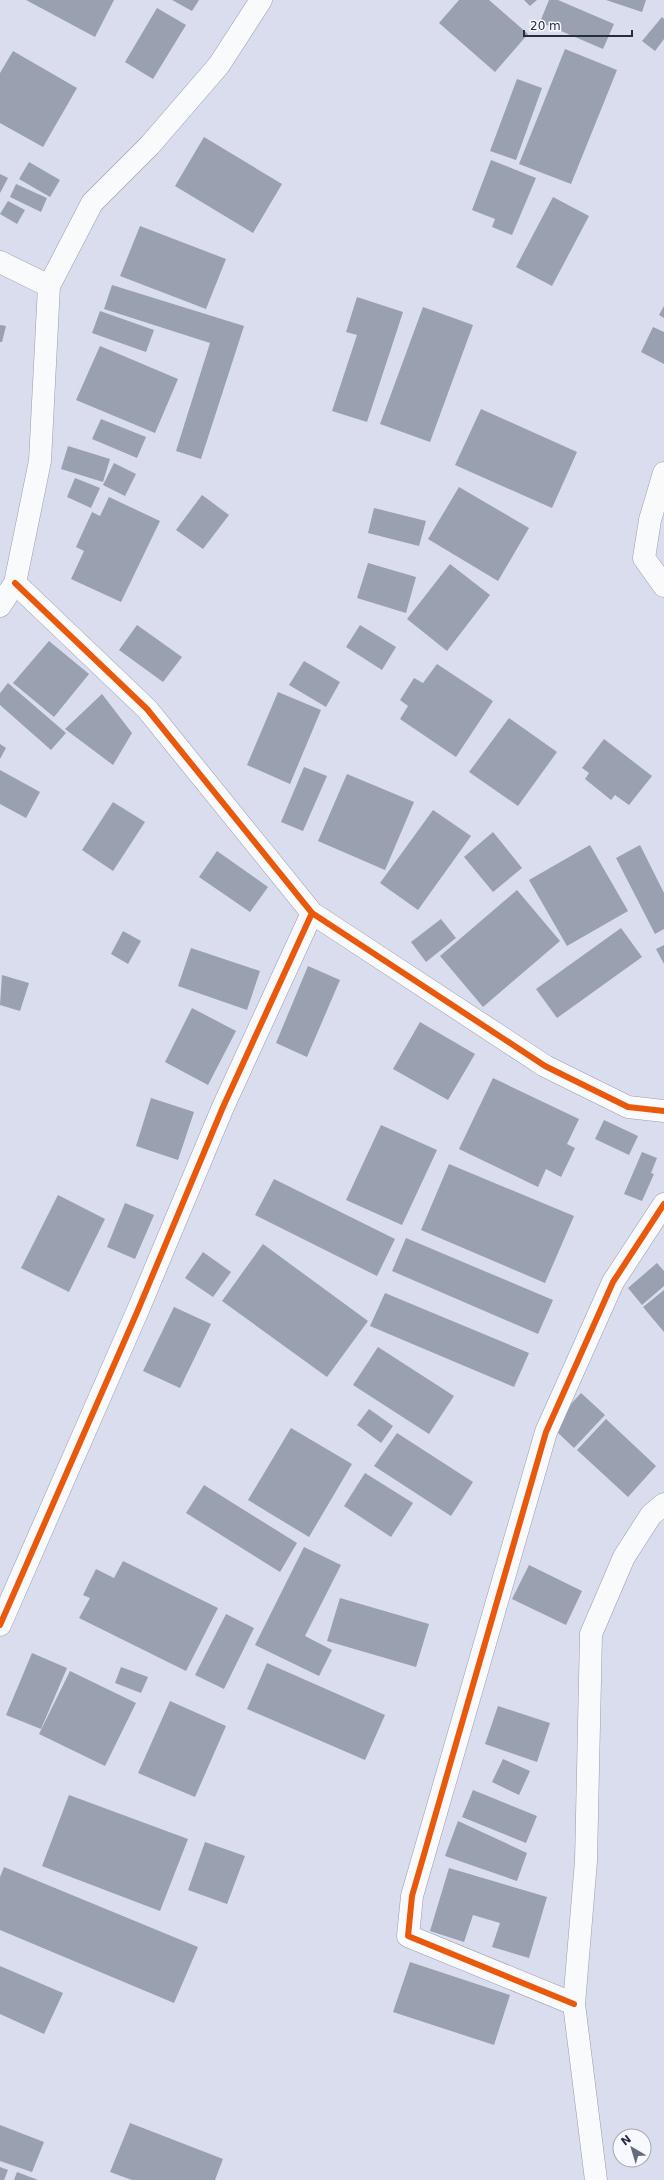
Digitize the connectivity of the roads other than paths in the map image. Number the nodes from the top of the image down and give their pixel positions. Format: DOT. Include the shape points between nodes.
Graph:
graph roads {
  1 [pos="262,0"];
  2 [pos="0,262"];
  3 [pos="50,286"];
  4 [pos="664,473"];
  5 [pos="15,583"];
  6 [pos="664,586"];
  7 [pos="0,606"];
  8 [pos="312,913"];
  9 [pos="664,1112"];
  10 [pos="664,1204"];
  11 [pos="664,1504"];
  12 [pos="6,1584"];
  13 [pos="0,1625"];
  14 [pos="574,2004"];
  15 [pos="596,2180"];
  1 -- 3 [label="street" via="220,65 150,145 92,203"];
  2 -- 3 [label="street"];
  3 -- 5 [label="street" via="40,461"];
  4 -- 6 [label="street" via="650,520 644,558"];
  5 -- 7 [label="street"];
  5 -- 8 [label="street" via="147,709"];
  8 -- 9 [label="street" via="545,1066 628,1107"];
  8 -- 12 [label="street" via="223,1107 138,1310"];
  10 -- 14 [label="street" via="613,1282 546,1432 412,1896 408,1936"];
  11 -- 14 [label="street" via="651,1515 624,1557 591,1634 586,1861"];
  12 -- 13 [label="street"];
  14 -- 15 [label="street"];
}
